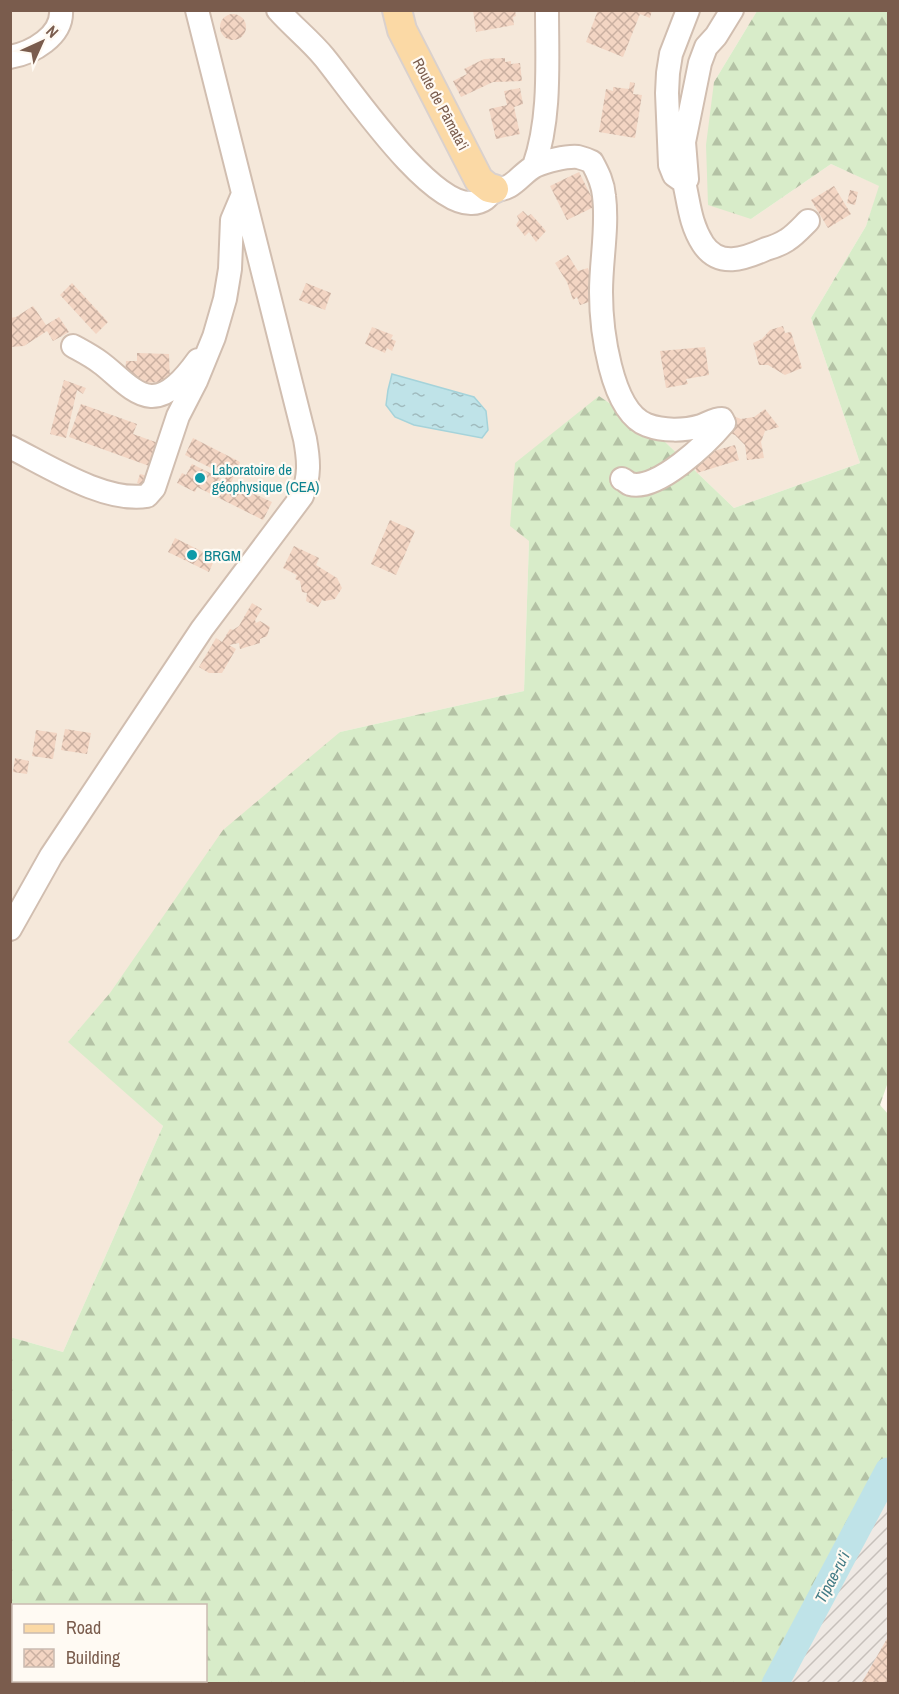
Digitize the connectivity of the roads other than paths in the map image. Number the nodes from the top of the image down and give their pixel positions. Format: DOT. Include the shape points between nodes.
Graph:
graph roads {
  1 [pos="61,10"];
  2 [pos="197,10"];
  3 [pos="279,10"];
  4 [pos="397,10"];
  5 [pos="547,10"];
  6 [pos="558,10"];
  7 [pos="688,10"];
  8 [pos="732,10"];
  9 [pos="547,52"];
  10 [pos="10,57"];
  11 [pos="534,166"];
  12 [pos="684,182"];
  13 [pos="494,189"];
  14 [pos="243,194"];
  15 [pos="808,221"];
  16 [pos="214,337"];
  17 [pos="73,346"];
  18 [pos="10,447"];
  19 [pos="622,479"];
  20 [pos="10,929"];
  1 -- 10 [label="street" via="62,18 55,31 42,44"];
  2 -- 14 [label="street"];
  3 -- 13 [label="street" via="322,54 414,169 435,187 471,204 485,201"];
  4 -- 13 [label="main road, Route de Pāmata'i" via="402,30 479,180"];
  5 -- 9 [label="street"];
  6 -- 9 [label="street"];
  7 -- 12 [label="street" via="671,54 667,93 670,165 674,176"];
  8 -- 12 [label="street" via="706,47 700,63 686,125"];
  9 -- 11 [label="street" via="541,147"];
  11 -- 13 [label="street" via="510,186"];
  11 -- 19 [label="street" via="578,157 592,162 600,176 605,218 603,329 614,382 624,403 645,425 664,429 700,426 716,419 724,423 661,478 631,484"];
  12 -- 15 [label="street" via="688,210 697,233 705,247 718,257 734,261 755,254 788,240"];
  14 -- 16 [label="street" via="232,220 230,269"];
  14 -- 20 [label="street" via="305,439 308,480 302,496 202,629 51,856"];
  16 -- 17 [label="street" via="175,386 150,396"];
  16 -- 18 [label="street" via="178,416 154,488 147,496 134,498 84,484"];
}
